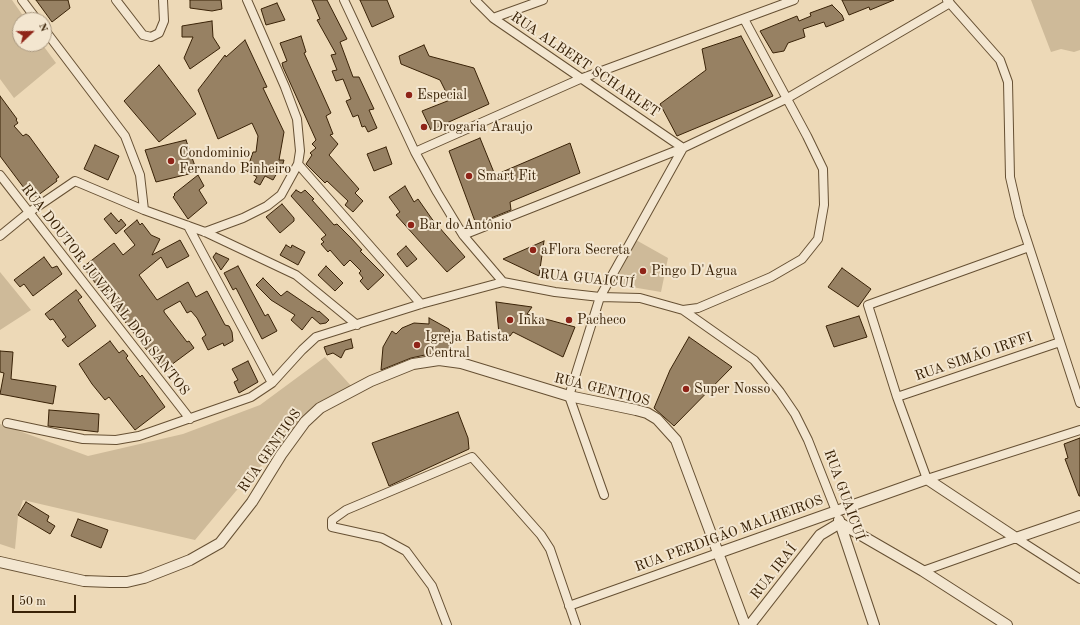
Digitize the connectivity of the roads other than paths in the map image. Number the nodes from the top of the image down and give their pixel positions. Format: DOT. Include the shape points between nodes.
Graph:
graph roads {
  1 [pos="22,0"];
  2 [pos="116,0"];
  3 [pos="162,0"];
  4 [pos="247,0"];
  5 [pos="344,0"];
  6 [pos="475,0"];
  7 [pos="543,0"];
  8 [pos="794,0"];
  9 [pos="949,1"];
  10 [pos="31,12"];
  11 [pos="493,18"];
  12 [pos="744,20"];
  13 [pos="52,40"];
  14 [pos="580,79"];
  15 [pos="786,98"];
  16 [pos="683,148"];
  17 [pos="415,152"];
  18 [pos="298,164"];
  19 [pos="0,175"];
  20 [pos="144,210"];
  21 [pos="28,213"];
  22 [pos="188,226"];
  23 [pos="205,232"];
  24 [pos="463,235"];
  25 [pos="0,236"];
  26 [pos="1029,247"];
  27 [pos="503,282"];
  28 [pos="600,297"];
  29 [pos="421,304"];
  30 [pos="683,310"];
  31 [pos="357,325"];
  32 [pos="1060,342"];
  33 [pos="272,383"];
  34 [pos="569,396"];
  35 [pos="897,397"];
  36 [pos="1080,403"];
  37 [pos="190,420"];
  38 [pos="7,423"];
  39 [pos="1080,430"];
  40 [pos="927,479"];
  41 [pos="604,495"];
  42 [pos="836,511"];
  43 [pos="1080,516"];
  44 [pos="840,523"];
  45 [pos="1016,538"];
  46 [pos="718,553"];
  47 [pos="0,562"];
  48 [pos="923,571"];
  49 [pos="1080,579"];
  50 [pos="569,606"];
  51 [pos="738,607"];
  52 [pos="760,613"];
  53 [pos="447,625"];
  54 [pos="576,625"];
  55 [pos="745,625"];
  56 [pos="750,625"];
  57 [pos="874,625"];
  58 [pos="1007,625"];
  1 -- 10 [label="street"];
  2 -- 3 [label="street" via="143,35 151,38 159,33 164,21"];
  4 -- 18 [label="street" via="297,119 300,151"];
  5 -- 17 [label="street"];
  6 -- 11 [label="street, RUA ALBERT SCHARLET"];
  7 -- 11 [label="street"];
  8 -- 12 [label="street"];
  9 -- 15 [label="street"];
  9 -- 26 [label="street" via="1000,60 1008,82 1010,177"];
  11 -- 14 [label="street, RUA ALBERT SCHARLET"];
  12 -- 14 [label="street"];
  12 -- 15 [label="street"];
  13 -- 20 [label="street" via="125,136 140,175"];
  14 -- 16 [label="street, RUA ALBERT SCHARLET"];
  14 -- 17 [label="street"];
  15 -- 16 [label="street"];
  15 -- 30 [label="street" via="808,136 822,169 824,205 818,239 802,259 771,277 698,308"];
  16 -- 24 [label="street"];
  16 -- 28 [label="street"];
  17 -- 24 [label="street"];
  18 -- 23 [label="street" via="281,195 267,206"];
  18 -- 29 [label="street"];
  19 -- 21 [label="street, RUA DOUTOR JUVENAL DOS SANTOS"];
  20 -- 21 [label="street" via="75,181"];
  20 -- 22 [label="street"];
  21 -- 25 [label="street"];
  21 -- 37 [label="street, RUA DOUTOR JUVENAL DOS SANTOS"];
  22 -- 23 [label="street"];
  22 -- 33 [label="street"];
  23 -- 31 [label="street" via="296,275"];
  24 -- 27 [label="street"];
  26 -- 32 [label="street"];
  26 -- 35 [label="street" via="868,305"];
  27 -- 28 [label="street, RUA GUAICUÍ"];
  27 -- 29 [label="street"];
  28 -- 30 [label="street, RUA GUAICUÍ" via="640,298"];
  28 -- 34 [label="street"];
  29 -- 31 [label="street"];
  30 -- 42 [label="street, RUA GUAICUÍ" via="754,360 780,392 808,440"];
  31 -- 33 [label="street" via="316,338"];
  32 -- 35 [label="street, RUA SIMÃO IRFFI"];
  32 -- 36 [label="street"];
  33 -- 37 [label="street" via="251,397"];
  34 -- 41 [label="street"];
  34 -- 46 [label="street, RUA GENTIOS" via="647,413 667,428 676,440"];
  34 -- 47 [label="street, RUA GENTIOS" via="461,363 439,360 413,364 371,381 320,408 305,422 252,502 220,543 190,560 127,582 84,581"];
  35 -- 40 [label="street"];
  37 -- 38 [label="street" via="139,436 116,440 83,439"];
  39 -- 40 [label="street, RUA PERDIGÃO MALHEIROS"];
  40 -- 42 [label="street, RUA PERDIGÃO MALHEIROS"];
  40 -- 45 [label="street"];
  42 -- 44 [label="street, RUA GUAICUÍ"];
  42 -- 46 [label="street, RUA PERDIGÃO MALHEIROS"];
  43 -- 45 [label="street"];
  44 -- 48 [label="street"];
  44 -- 52 [label="street, RUA IRAÍ" via="820,535"];
  44 -- 57 [label="street, RUA GUAICUÍ"];
  45 -- 48 [label="street"];
  45 -- 49 [label="street"];
  46 -- 50 [label="street, RUA PERDIGÃO MALHEIROS"];
  46 -- 51 [label="street, RUA GENTIOS"];
  48 -- 58 [label="street"];
  50 -- 53 [label="street" via="550,549 541,535 472,457 346,510 332,520 332,527 382,538 406,551 432,586"];
  50 -- 54 [label="street"];
  51 -- 52 [label="street"];
  51 -- 55 [label="street, RUA GENTIOS"];
  52 -- 56 [label="street, RUA IRAÍ"];
}
